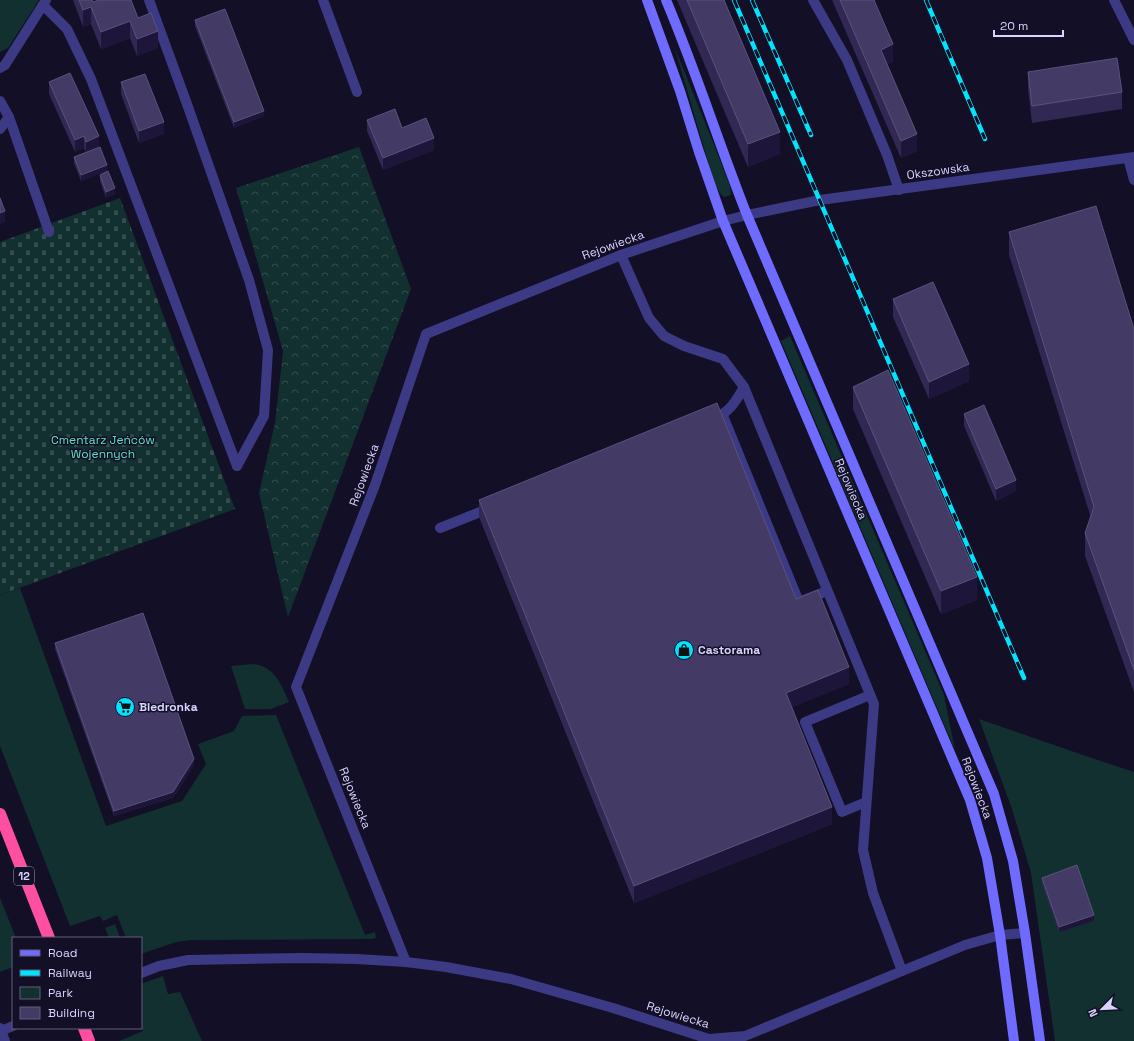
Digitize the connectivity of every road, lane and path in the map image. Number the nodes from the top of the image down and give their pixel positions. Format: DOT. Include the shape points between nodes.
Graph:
graph roads {
  1 [pos="149,0"];
  2 [pos="323,0"];
  3 [pos="647,0"];
  4 [pos="666,0"];
  5 [pos="813,0"];
  6 [pos="1114,0"];
  7 [pos="44,2"];
  8 [pos="1134,40"];
  9 [pos="0,68"];
  10 [pos="357,92"];
  11 [pos="0,101"];
  12 [pos="9,117"];
  13 [pos="0,129"];
  14 [pos="1131,157"];
  15 [pos="1134,180"];
  16 [pos="899,190"];
  17 [pos="747,215"];
  18 [pos="723,221"];
  19 [pos="49,232"];
  20 [pos="621,255"];
  21 [pos="744,387"];
  22 [pos="722,416"];
  23 [pos="700,425"];
  24 [pos="498,505"];
  25 [pos="440,528"];
  26 [pos="827,591"];
  27 [pos="870,695"];
  28 [pos="866,802"];
  29 [pos="0,814"];
  30 [pos="1025,933"];
  31 [pos="1000,935"];
  32 [pos="48,937"];
  33 [pos="406,962"];
  34 [pos="902,971"];
  35 [pos="142,974"];
  36 [pos="12,1027"];
  37 [pos="84,1029"];
  38 [pos="2,1033"];
  39 [pos="89,1041"];
  40 [pos="1014,1041"];
  41 [pos="1040,1041"];
  1 -- 7 [label="street" via="248,280 268,350 264,416 238,466 91,79 67,29"];
  2 -- 10 [label="street"];
  3 -- 18 [label="street"];
  4 -- 17 [label="street"];
  5 -- 16 [label="street" via="847,60"];
  6 -- 8 [label="street"];
  7 -- 9 [label="street" via="5,65"];
  11 -- 12 [label="street"];
  12 -- 13 [label="street"];
  12 -- 19 [label="street"];
  14 -- 15 [label="street"];
  14 -- 16 [label="street, Okszowska"];
  16 -- 17 [label="street, Okszowska" via="820,200"];
  17 -- 18 [label="street, Okszowska"];
  17 -- 30 [label="street, Rejowiecka" via="994,794 1014,861"];
  18 -- 20 [label="street, Rejowiecka"];
  18 -- 31 [label="street, Rejowiecka" via="970,800 987,858"];
  20 -- 21 [label="street" via="649,318 664,336 684,346 723,359"];
  20 -- 33 [label="street, Rejowiecka" via="426,334 375,485 296,687"];
  21 -- 22 [label="street" via="734,404"];
  21 -- 26 [label="street"];
  22 -- 23 [label="street"];
  22 -- 26 [label="street" via="800,602"];
  24 -- 25 [label="street"];
  26 -- 27 [label="street"];
  27 -- 28 [label="street" via="874,704"];
  27 -- 28 [label="street" via="805,722 842,812"];
  28 -- 34 [label="street" via="863,850 873,893"];
  29 -- 32 [label="highway, 12"];
  30 -- 31 [label="street, Rejowiecka"];
  30 -- 41 [label="street, Rejowiecka"];
  31 -- 34 [label="street, Rejowiecka" via="965,944"];
  31 -- 40 [label="street, Rejowiecka"];
  33 -- 34 [label="street, Rejowiecka" via="511,980 613,1008 709,1039 745,1036"];
  33 -- 35 [label="street, Rejowiecka" via="302,958 203,960 174,962"];
  36 -- 38 [label="street"];
  37 -- 39 [label="highway"];
}
